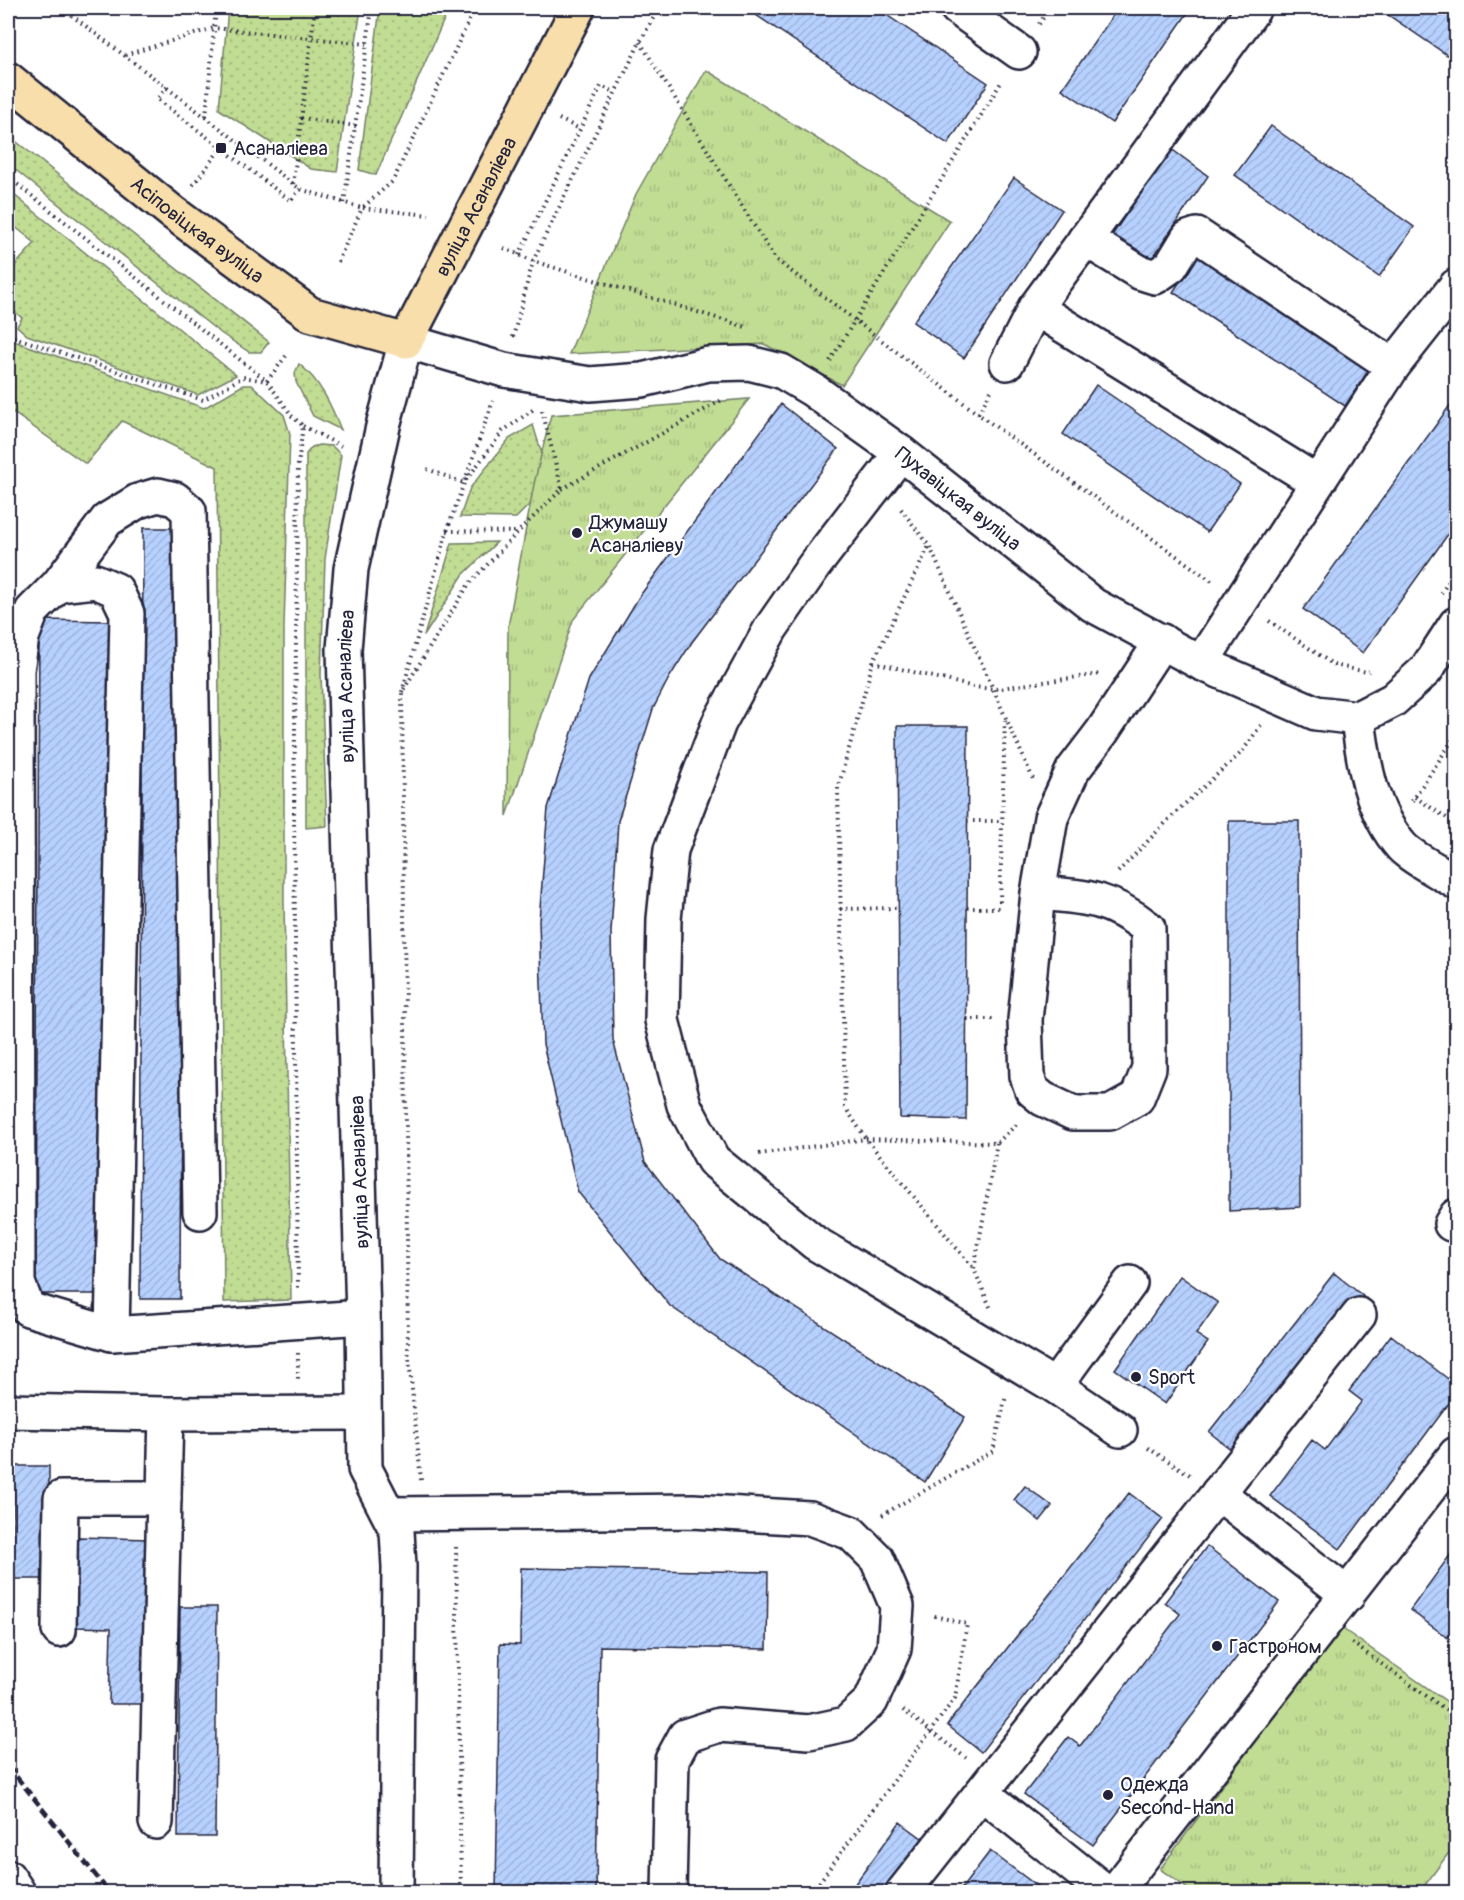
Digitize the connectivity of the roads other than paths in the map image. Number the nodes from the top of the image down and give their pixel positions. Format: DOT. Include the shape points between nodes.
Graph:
graph roads {
  1 [pos="578,8"];
  2 [pos="957,8"];
  3 [pos="1253,10"];
  4 [pos="1019,52"];
  5 [pos="8,79"];
  6 [pos="1085,239"];
  7 [pos="1456,286"];
  8 [pos="1035,308"];
  9 [pos="406,341"];
  10 [pos="1007,363"];
  11 [pos="1393,366"];
  12 [pos="901,453"];
  13 [pos="1317,482"];
  14 [pos="58,585"];
  15 [pos="1449,626"];
  16 [pos="1153,654"];
  17 [pos="1201,663"];
  18 [pos="1358,717"];
  19 [pos="1456,882"];
  20 [pos="1038,893"];
  21 [pos="200,1212"];
  22 [pos="1130,1283"];
  23 [pos="1359,1315"];
  24 [pos="363,1317"];
  25 [pos="112,1334"];
  26 [pos="1055,1386"];
  27 [pos="8,1411"];
  28 [pos="166,1413"];
  29 [pos="364,1413"];
  30 [pos="1120,1430"];
  31 [pos="1456,1454"];
  32 [pos="1218,1493"];
  33 [pos="164,1498"];
  34 [pos="389,1514"];
  35 [pos="1348,1595"];
  36 [pos="59,1630"];
  37 [pos="988,1786"];
  38 [pos="156,1822"];
  39 [pos="8,1877"];
  40 [pos="18,1893"];
  41 [pos="396,1893"];
  42 [pos="669,1893"];
  43 [pos="903,1893"];
  44 [pos="1106,1893"];
  45 [pos="1115,1893"];
  1 -- 9 [label="main road, вуліца Асаналіева"];
  2 -- 4 [label="street"];
  3 -- 6 [label="street"];
  5 -- 9 [label="main road, Асіповіцкая вуліца" via="172,212 310,314"];
  6 -- 8 [label="street"];
  6 -- 11 [label="street" via="1139,272 1155,277 1172,266 1188,238 1197,235"];
  7 -- 11 [label="street"];
  8 -- 10 [label="street"];
  8 -- 13 [label="street"];
  9 -- 12 [label="street, Пухавіцкая вуліца" via="504,370 590,384 642,380 708,364 749,363 781,371"];
  9 -- 24 [label="street, вуліца Асаналіева" via="351,569 344,649"];
  11 -- 13 [label="street"];
  12 -- 16 [label="street, Пухавіцкая вуліца"];
  12 -- 26 [label="street" via="771,628 719,723 671,850 664,919 662,1020 684,1105 713,1160 815,1243"];
  13 -- 17 [label="street"];
  14 -- 21 [label="street" via="107,520 138,501 158,495 175,499 189,511"];
  14 -- 25 [label="street" via="95,581 116,590 127,613"];
  14 -- 25 [label="street" via="32,611 22,637 17,670 18,1283 28,1309"];
  15 -- 18 [label="street" via="1426,670 1393,700"];
  16 -- 17 [label="street, Пухавіцкая вуліца"];
  16 -- 20 [label="street" via="1073,770 1051,818"];
  17 -- 18 [label="street, Пухавіцкая вуліца" via="1316,713"];
  18 -- 19 [label="street" via="1361,746 1381,817 1403,848"];
  20 -- 20 [label="street" via="1025,1020 1027,1076 1032,1090 1043,1099 1073,1113 1110,1113 1137,1098 1149,1068 1148,928 1127,912 1094,898"];
  22 -- 26 [label="street"];
  23 -- 32 [label="street"];
  24 -- 25 [label="street"];
  24 -- 29 [label="street, вуліца Асаналіева"];
  26 -- 30 [label="street"];
  27 -- 28 [label="street"];
  28 -- 29 [label="street"];
  28 -- 33 [label="street"];
  29 -- 34 [label="street, вуліца Асаналіева" via="365,1469"];
  31 -- 35 [label="street"];
  32 -- 35 [label="street"];
  32 -- 37 [label="street"];
  33 -- 36 [label="street" via="61,1498"];
  33 -- 38 [label="street"];
  34 -- 41 [label="street, вуліца Асаналіева" via="397,1531 399,1567"];
  34 -- 42 [label="street" via="693,1512 810,1518 851,1533 877,1559 897,1606 894,1649 871,1701 846,1724 808,1732 719,1725 685,1736 672,1760"];
  35 -- 45 [label="street"];
  37 -- 43 [label="street"];
  37 -- 44 [label="street"];
  39 -- 40 [label="street"];
}
